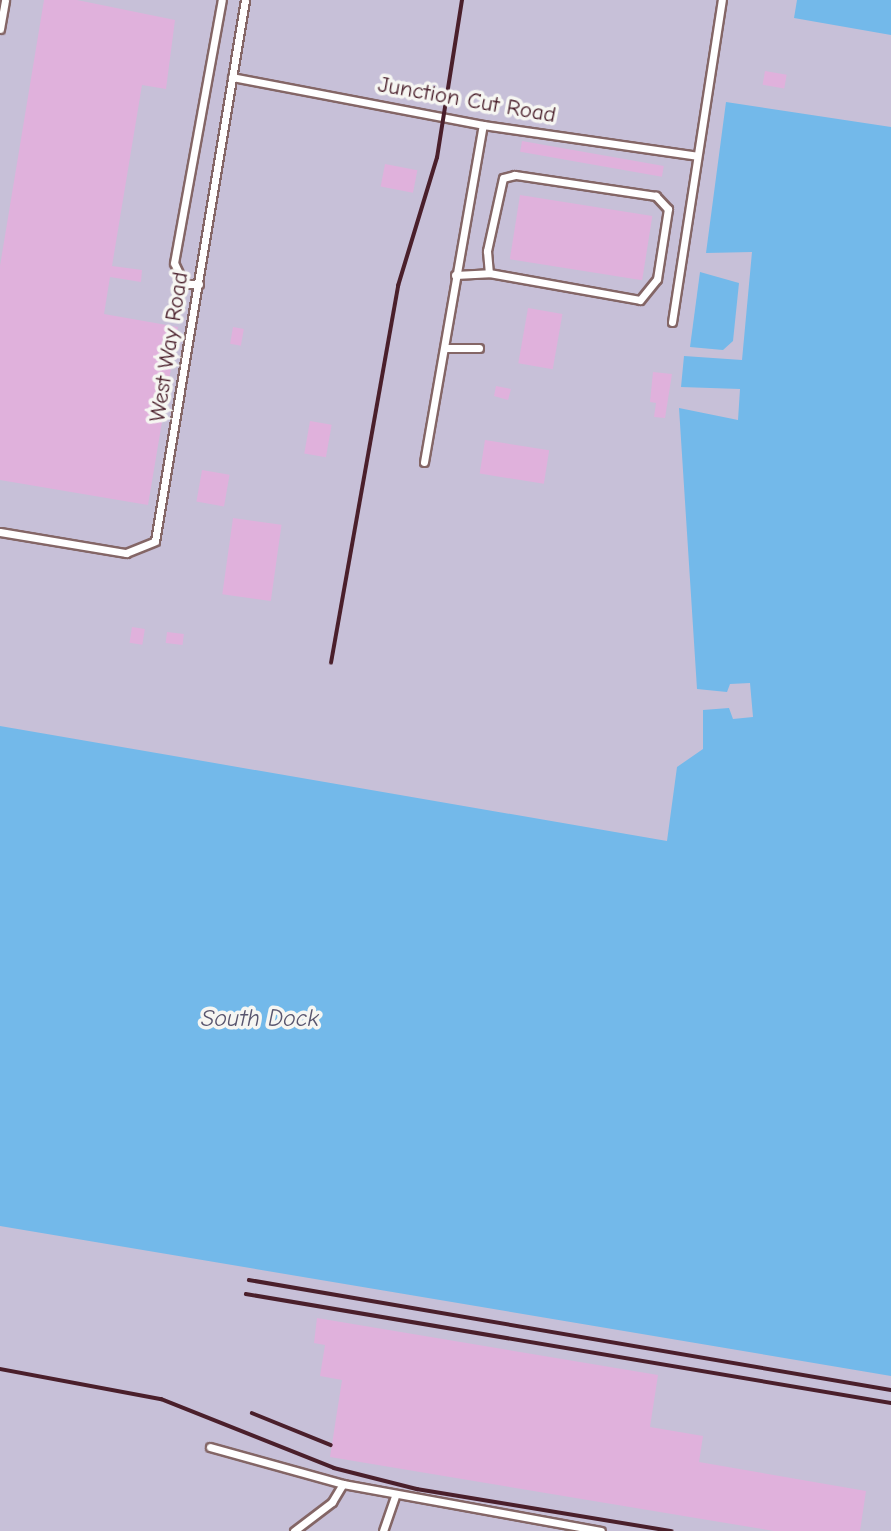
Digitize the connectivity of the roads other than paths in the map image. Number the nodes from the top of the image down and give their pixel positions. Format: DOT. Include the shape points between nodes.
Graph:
graph roads {
  1 [pos="5,0"];
  2 [pos="222,0"];
  3 [pos="245,0"];
  4 [pos="722,0"];
  5 [pos="0,29"];
  6 [pos="232,77"];
  7 [pos="483,125"];
  8 [pos="697,156"];
  9 [pos="489,273"];
  10 [pos="454,275"];
  11 [pos="199,284"];
  12 [pos="672,322"];
  13 [pos="445,348"];
  14 [pos="479,348"];
  15 [pos="424,462"];
  16 [pos="0,532"];
  17 [pos="210,1447"];
  18 [pos="343,1484"];
  19 [pos="396,1494"];
  20 [pos="294,1531"];
  21 [pos="383,1531"];
  22 [pos="601,1531"];
  1 -- 5 [label="lane"];
  2 -- 11 [label="lane" via="174,263 184,284"];
  3 -- 6 [label="lane, West Way Road"];
  4 -- 8 [label="lane"];
  6 -- 7 [label="lane, Junction Cut Road"];
  6 -- 11 [label="lane, West Way Road"];
  7 -- 8 [label="lane, Junction Cut Road"];
  7 -- 10 [label="lane"];
  8 -- 12 [label="lane"];
  9 -- 9 [label="lane" via="487,251 503,178 515,174 656,197 668,209 657,279 640,300"];
  9 -- 10 [label="lane"];
  10 -- 13 [label="lane"];
  11 -- 16 [label="lane, West Way Road" via="155,541 126,553"];
  13 -- 14 [label="lane"];
  13 -- 15 [label="lane"];
  17 -- 18 [label="lane"];
  18 -- 19 [label="lane"];
  18 -- 20 [label="lane" via="332,1502"];
  19 -- 21 [label="lane"];
  19 -- 22 [label="lane"];
}
